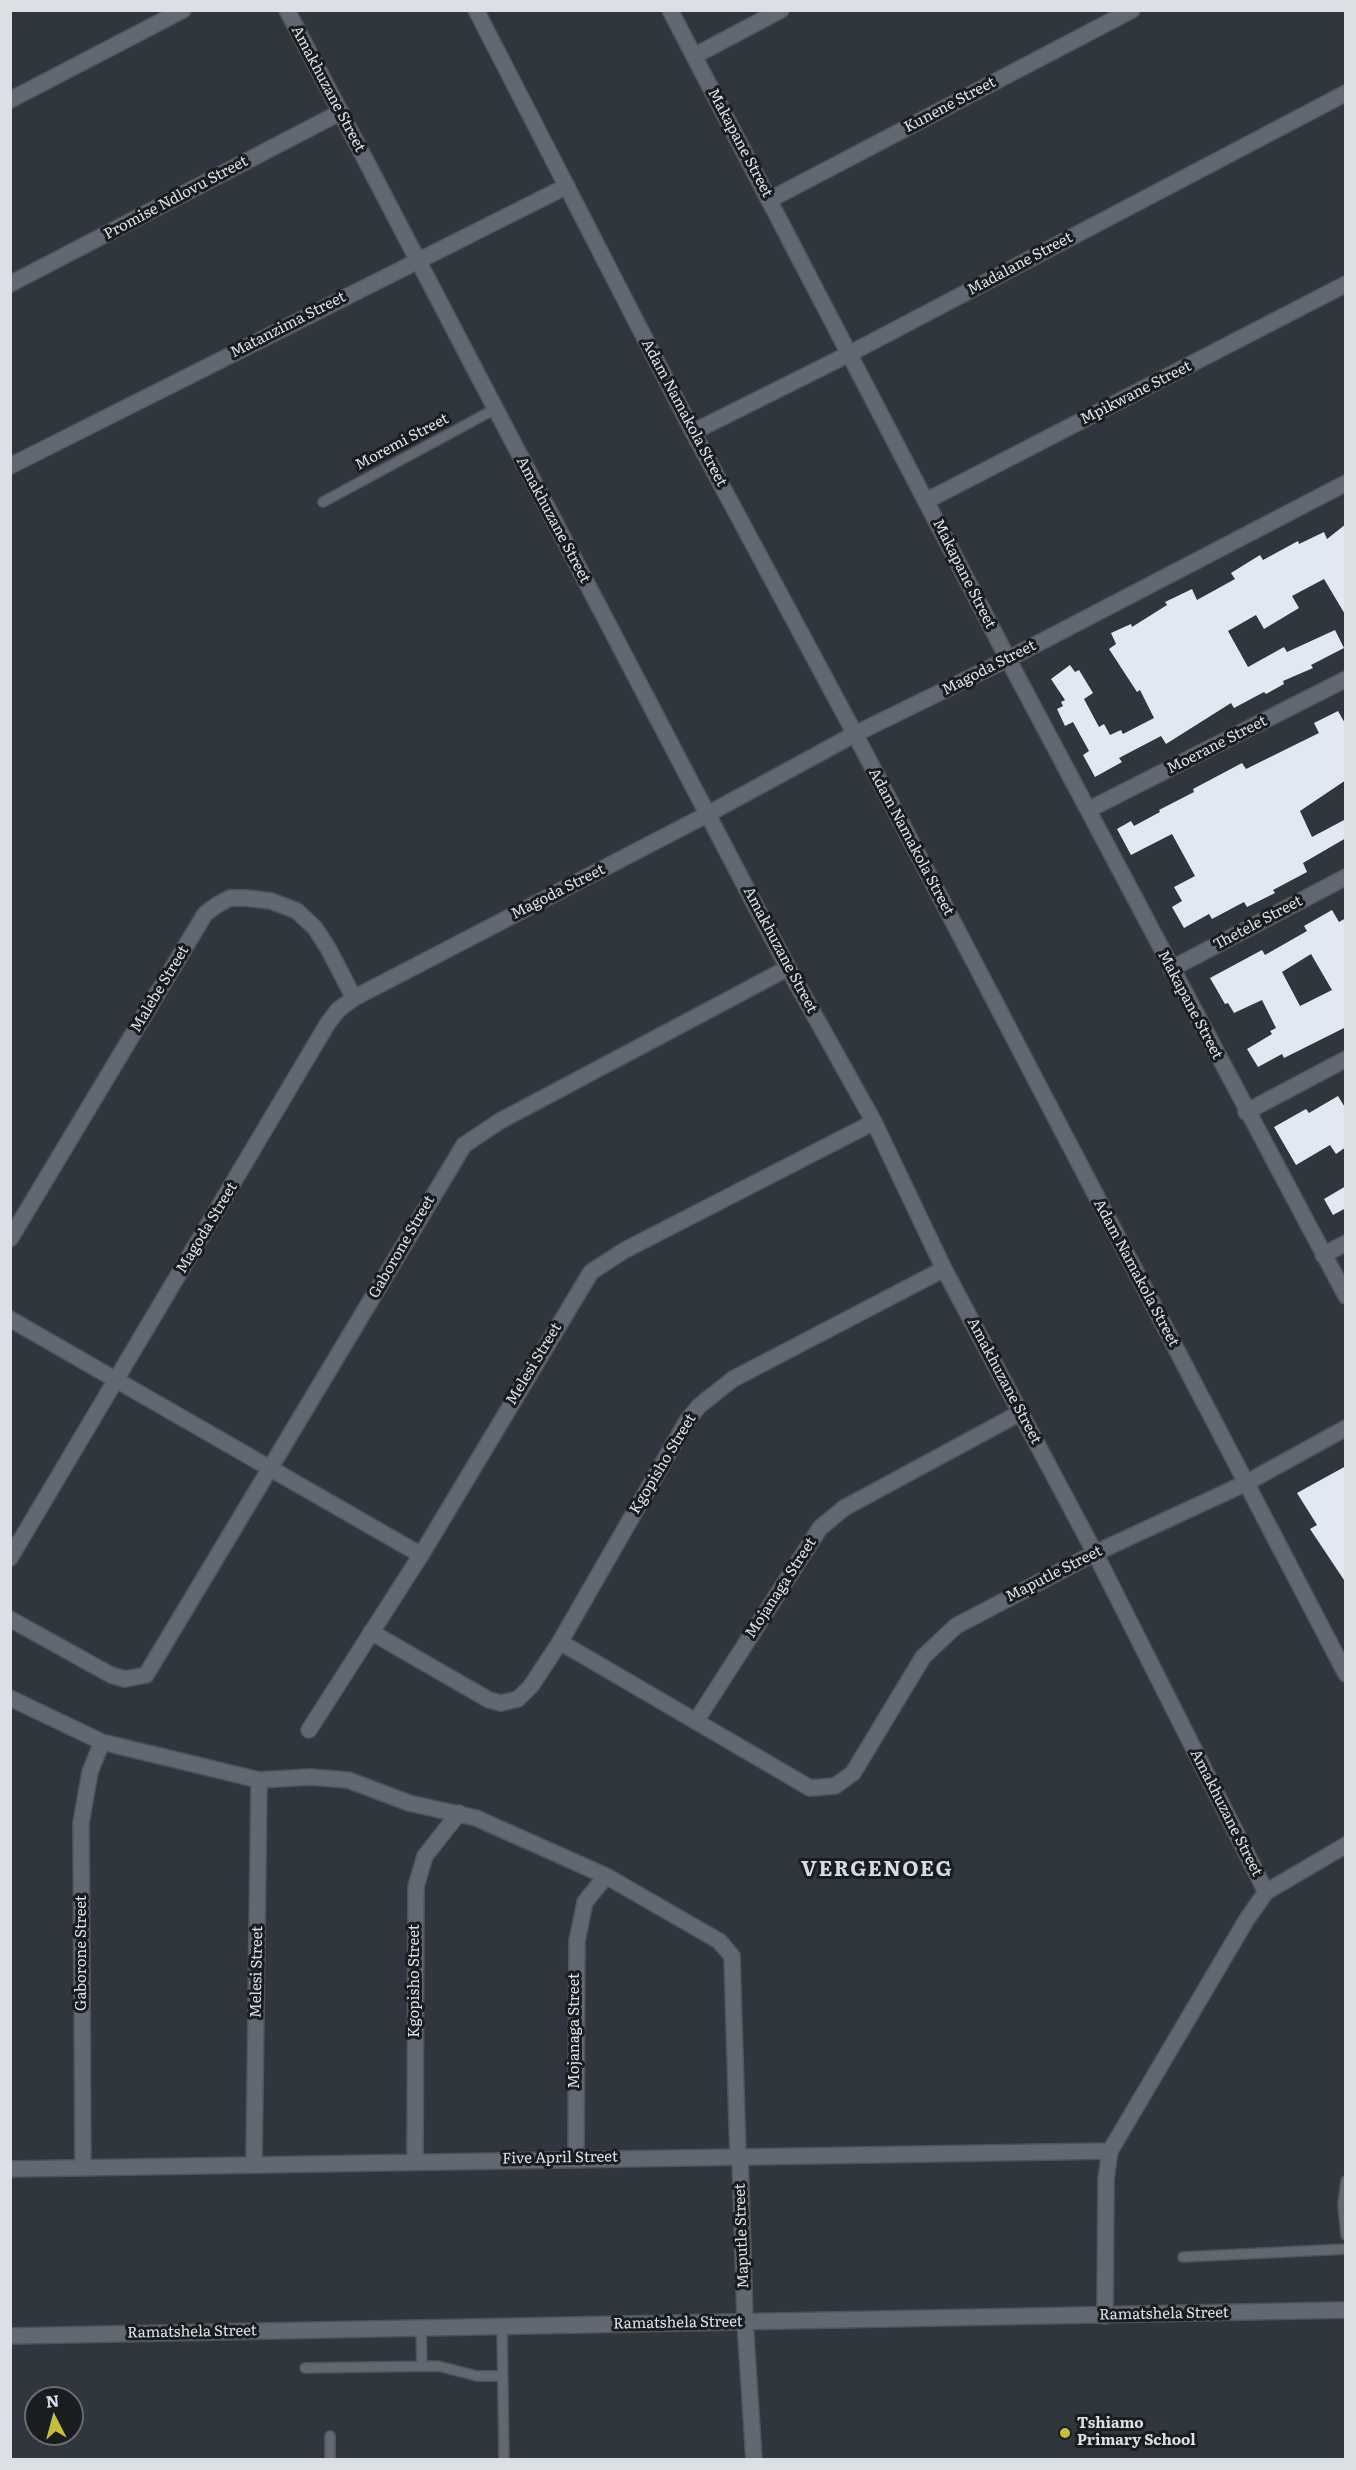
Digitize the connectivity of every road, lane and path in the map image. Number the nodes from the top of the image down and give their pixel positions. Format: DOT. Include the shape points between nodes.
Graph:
graph roads {
  1 [pos="183,10"];
  2 [pos="286,10"];
  3 [pos="476,10"];
  4 [pos="670,10"];
  5 [pos="781,10"];
  6 [pos="1132,10"];
  7 [pos="694,56"];
  8 [pos="1346,93"];
  9 [pos="10,100"];
  10 [pos="340,112"];
  11 [pos="567,186"];
  12 [pos="769,200"];
  13 [pos="416,259"];
  14 [pos="10,284"];
  15 [pos="1346,285"];
  16 [pos="849,354"];
  17 [pos="495,409"];
  18 [pos="693,432"];
  19 [pos="10,466"];
  20 [pos="1346,483"];
  21 [pos="926,501"];
  22 [pos="323,502"];
  23 [pos="1008,659"];
  24 [pos="1346,679"];
  25 [pos="855,734"];
  26 [pos="1088,810"];
  27 [pos="708,814"];
  28 [pos="1346,877"];
  29 [pos="788,969"];
  30 [pos="1171,969"];
  31 [pos="354,998"];
  32 [pos="1346,1059"];
  33 [pos="1246,1112"];
  34 [pos="874,1122"];
  35 [pos="10,1239"];
  36 [pos="1346,1243"];
  37 [pos="1323,1255"];
  38 [pos="944,1269"];
  39 [pos="1346,1296"];
  40 [pos="10,1319"];
  41 [pos="117,1380"];
  42 [pos="1020,1413"];
  43 [pos="1346,1428"];
  44 [pos="271,1469"];
  45 [pos="1246,1483"];
  46 [pos="1095,1553"];
  47 [pos="421,1556"];
  48 [pos="10,1558"];
  49 [pos="10,1619"];
  50 [pos="371,1632"];
  51 [pos="560,1642"];
  52 [pos="1346,1674"];
  53 [pos="10,1698"];
  54 [pos="696,1721"];
  55 [pos="309,1730"];
  56 [pos="102,1742"];
  57 [pos="259,1780"];
  58 [pos="459,1814"];
  59 [pos="1346,1845"];
  60 [pos="606,1876"];
  61 [pos="1266,1892"];
  62 [pos="1110,2151"];
  63 [pos="576,2157"];
  64 [pos="739,2157"];
  65 [pos="415,2161"];
  66 [pos="254,2164"];
  67 [pos="83,2168"];
  68 [pos="10,2169"];
  69 [pos="1346,2181"];
  70 [pos="1346,2235"];
  71 [pos="1346,2249"];
  72 [pos="1183,2257"];
  73 [pos="1346,2310"];
  74 [pos="1105,2316"];
  75 [pos="745,2321"];
  76 [pos="502,2326"];
  77 [pos="421,2328"];
  78 [pos="10,2336"];
  79 [pos="422,2366"];
  80 [pos="305,2368"];
  81 [pos="503,2376"];
  82 [pos="330,2436"];
  83 [pos="330,2460"];
  84 [pos="504,2460"];
  85 [pos="754,2460"];
  1 -- 9 [label="street"];
  2 -- 10 [label="street, Amakhuzane Street"];
  3 -- 11 [label="street, Adam Namakola Street"];
  4 -- 7 [label="street, Makapane Street"];
  5 -- 7 [label="street"];
  6 -- 12 [label="street, Kunene Street"];
  7 -- 12 [label="street, Makapane Street"];
  8 -- 16 [label="street, Madalane Street"];
  10 -- 13 [label="street, Amakhuzane Street"];
  10 -- 14 [label="street, Promise Ndlovu Street"];
  11 -- 13 [label="street, Matanzima Street"];
  11 -- 18 [label="street, Adam Namakola Street"];
  12 -- 16 [label="street, Makapane Street"];
  13 -- 17 [label="street, Amakhuzane Street"];
  13 -- 19 [label="street, Matanzima Street"];
  15 -- 21 [label="street, Mpikwane Street"];
  16 -- 18 [label="street, Madalane Street"];
  16 -- 21 [label="street, Makapane Street"];
  17 -- 22 [label="lane, Moremi Street"];
  17 -- 27 [label="street, Amakhuzane Street"];
  18 -- 25 [label="street, Adam Namakola Street"];
  20 -- 23 [label="street, Magoda Street"];
  21 -- 23 [label="street, Makapane Street"];
  23 -- 25 [label="street, Magoda Street"];
  23 -- 26 [label="street, Makapane Street"];
  24 -- 26 [label="street, Moerane Street"];
  25 -- 27 [label="street, Magoda Street"];
  25 -- 45 [label="street, Adam Namakola Street"];
  26 -- 30 [label="street, Makapane Street"];
  27 -- 29 [label="street, Amakhuzane Street"];
  27 -- 31 [label="street, Magoda Street"];
  28 -- 30 [label="street, Thetele Street"];
  29 -- 34 [label="street, Amakhuzane Street"];
  29 -- 44 [label="street, Gaborone Street" via="500,1121 464,1145"];
  30 -- 33 [label="street, Makapane Street"];
  31 -- 35 [label="street, Malebe Street" via="315,928 297,911 271,901 246,898 230,898 217,905 205,914"];
  31 -- 41 [label="street, Magoda Street" via="328,1023"];
  32 -- 33 [label="street"];
  33 -- 37 [label="street, Makapane Street"];
  34 -- 38 [label="street, Amakhuzane Street"];
  34 -- 47 [label="street, Melesi Street" via="625,1250 591,1272"];
  36 -- 37 [label="street"];
  37 -- 39 [label="street, Makapane Street"];
  38 -- 42 [label="street, Amakhuzane Street"];
  38 -- 51 [label="street, Kgopisho Street" via="733,1379 699,1406"];
  40 -- 41 [label="street"];
  41 -- 44 [label="street"];
  41 -- 48 [label="street, Magoda Street"];
  42 -- 46 [label="street, Amakhuzane Street"];
  42 -- 54 [label="street, Mojanaga Street" via="844,1508 820,1528"];
  43 -- 45 [label="street, Maputle Street"];
  44 -- 47 [label="street"];
  44 -- 49 [label="street, Gaborone Street" via="153,1667 139,1678 111,1675"];
  45 -- 46 [label="street, Maputle Street"];
  45 -- 52 [label="street, Adam Namakola Street"];
  46 -- 54 [label="street, Maputle Street" via="974,1615 937,1641 923,1657 853,1773 835,1786 810,1788"];
  46 -- 61 [label="street, Amakhuzane Street"];
  47 -- 50 [label="street, Melesi Street"];
  50 -- 51 [label="street, Kgopisho Street" via="489,1700 501,1703 525,1693"];
  50 -- 55 [label="street, Melesi Street"];
  51 -- 54 [label="street"];
  53 -- 56 [label="street"];
  56 -- 57 [label="street"];
  56 -- 67 [label="street, Gaborone Street" via="90,1772 81,1823"];
  57 -- 58 [label="street" via="348,1780 409,1803"];
  57 -- 66 [label="street, Melesi Street"];
  58 -- 60 [label="street" via="503,1829"];
  58 -- 65 [label="street, Kgopisho Street" via="425,1856 416,1886"];
  59 -- 61 [label="street"];
  60 -- 63 [label="street, Mojanaga Street" via="585,1902 577,1941"];
  60 -- 64 [label="street, Maputle Street" via="698,1928 728,1948 732,1956"];
  61 -- 62 [label="street"];
  62 -- 64 [label="street, Five April Street"];
  62 -- 74 [label="street" via="1106,2179"];
  63 -- 64 [label="street, Five April Street"];
  63 -- 65 [label="street, Five April Street"];
  64 -- 75 [label="street, Maputle Street"];
  65 -- 66 [label="street, Five April Street"];
  66 -- 67 [label="street, Five April Street"];
  67 -- 68 [label="street, Five April Street"];
  69 -- 70 [label="lane"];
  71 -- 72 [label="lane"];
  73 -- 74 [label="street, Ramatshela Street"];
  74 -- 75 [label="street, Ramatshela Street"];
  75 -- 76 [label="street, Ramatshela Street"];
  75 -- 85 [label="street, Maputle Street"];
  76 -- 77 [label="street, Ramatshela Street"];
  76 -- 81 [label="lane"];
  77 -- 78 [label="street, Ramatshela Street"];
  77 -- 79 [label="lane"];
  79 -- 80 [label="lane"];
  79 -- 81 [label="lane" via="477,2376"];
  81 -- 84 [label="lane"];
  82 -- 83 [label="lane"];
}
